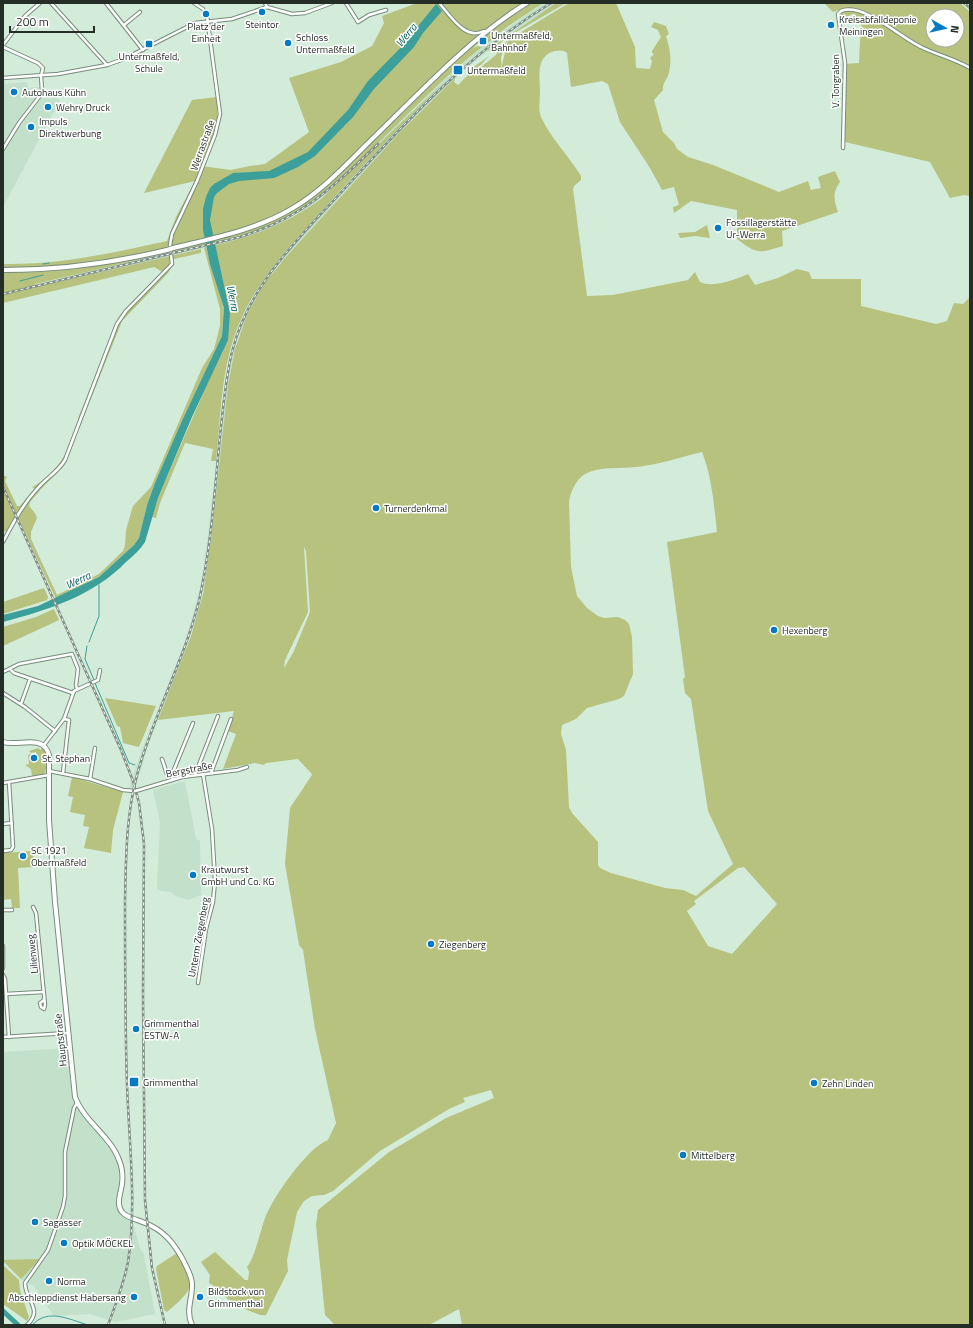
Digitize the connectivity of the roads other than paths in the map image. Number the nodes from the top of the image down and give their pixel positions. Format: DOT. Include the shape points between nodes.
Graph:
graph roads {
  1 [pos="40,3"];
  2 [pos="51,3"];
  3 [pos="106,3"];
  4 [pos="194,3"];
  5 [pos="265,3"];
  6 [pos="332,3"];
  7 [pos="346,3"];
  8 [pos="439,3"];
  9 [pos="527,3"];
  10 [pos="267,7"];
  11 [pos="386,10"];
  12 [pos="140,12"];
  13 [pos="207,21"];
  14 [pos="124,25"];
  15 [pos="492,28"];
  16 [pos="3,46"];
  17 [pos="142,50"];
  18 [pos="107,66"];
  19 [pos="970,68"];
  20 [pos="41,76"];
  21 [pos="3,78"];
  22 [pos="843,148"];
  23 [pos="3,149"];
  24 [pos="172,247"];
  25 [pos="3,270"];
  26 [pos="3,542"];
  27 [pos="10,669"];
  28 [pos="100,670"];
  29 [pos="3,672"];
  30 [pos="30,679"];
  31 [pos="77,689"];
  32 [pos="3,693"];
  33 [pos="73,693"];
  34 [pos="21,704"];
  35 [pos="218,716"];
  36 [pos="64,719"];
  37 [pos="231,719"];
  38 [pos="193,723"];
  39 [pos="55,731"];
  40 [pos="3,742"];
  41 [pos="44,745"];
  42 [pos="95,748"];
  43 [pos="162,759"];
  44 [pos="247,767"];
  45 [pos="49,773"];
  46 [pos="63,773"];
  47 [pos="210,773"];
  48 [pos="203,774"];
  49 [pos="195,775"];
  50 [pos="172,776"];
  51 [pos="90,779"];
  52 [pos="172,780"];
  53 [pos="9,782"];
  54 [pos="3,783"];
  55 [pos="12,823"];
  56 [pos="3,824"];
  57 [pos="3,851"];
  58 [pos="33,907"];
  59 [pos="3,910"];
  60 [pos="12,910"];
  61 [pos="3,946"];
  62 [pos="3,968"];
  63 [pos="3,975"];
  64 [pos="198,983"];
  65 [pos="43,992"];
  66 [pos="6,994"];
  67 [pos="44,1000"];
  68 [pos="8,1013"];
  69 [pos="3,1014"];
  70 [pos="68,1033"];
  71 [pos="3,1037"];
  72 [pos="9,1037"];
  73 [pos="77,1103"];
  74 [pos="28,1324"];
  75 [pos="192,1325"];
  1 -- 16 [label="street" via="25,16"];
  2 -- 18 [label="street"];
  3 -- 14 [label="street"];
  4 -- 13 [label="street" via="206,12"];
  5 -- 10 [label="street"];
  6 -- 10 [label="street" via="311,12 298,14"];
  7 -- 11 [label="street" via="358,22 369,15"];
  8 -- 15 [label="street" via="463,29 481,33"];
  9 -- 15 [label="main road"];
  10 -- 13 [label="street" via="232,19"];
  12 -- 14 [label="street"];
  13 -- 17 [label="street" via="195,23"];
  13 -- 24 [label="street, Werrastraße" via="220,114 215,135 197,181 175,225"];
  14 -- 17 [label="street"];
  15 -- 24 [label="main road" via="427,86 332,178 304,201 261,224 224,236"];
  16 -- 20 [label="street" via="42,66"];
  17 -- 18 [label="street"];
  18 -- 20 [label="street"];
  19 -- 22 [label="street, V. Tongraben" via="922,48 865,14 845,9 838,14 845,63"];
  20 -- 21 [label="street"];
  20 -- 23 [label="street" via="40,97 19,123"];
  24 -- 25 [label="main road, bridge" via="86,266"];
  24 -- 26 [label="street, Werrastraße" via="172,264 119,320 62,465 35,491"];
  27 -- 29 [label="street"];
  27 -- 30 [label="street"];
  27 -- 31 [label="street" via="19,664 72,654 78,669"];
  28 -- 31 [label="street" via="98,680"];
  30 -- 33 [label="street"];
  30 -- 34 [label="street"];
  31 -- 33 [label="street"];
  32 -- 34 [label="street"];
  33 -- 36 [label="street"];
  34 -- 39 [label="street"];
  35 -- 49 [label="street"];
  36 -- 39 [label="street"];
  36 -- 46 [label="street" via="69,720"];
  37 -- 47 [label="street"];
  38 -- 50 [label="street"];
  39 -- 41 [label="street"];
  40 -- 41 [label="main road" via="35,742"];
  41 -- 45 [label="main road, Hauptstraße" via="49,755"];
  42 -- 51 [label="street"];
  43 -- 50 [label="street" via="167,774"];
  44 -- 47 [label="street, Bergstraße"];
  45 -- 46 [label="street"];
  45 -- 53 [label="street"];
  45 -- 70 [label="main road, Hauptstraße" via="52,868"];
  46 -- 51 [label="street"];
  47 -- 48 [label="street, Bergstraße"];
  48 -- 49 [label="street, Bergstraße"];
  48 -- 64 [label="street, Unterm Ziegenberg" via="212,829 215,888"];
  49 -- 52 [label="street, Bergstraße"];
  50 -- 52 [label="street"];
  51 -- 52 [label="street, Bergstraße, bridge" via="123,790 135,791"];
  53 -- 54 [label="street"];
  53 -- 55 [label="street"];
  55 -- 56 [label="street"];
  55 -- 57 [label="street" via="13,846 8,851"];
  58 -- 65 [label="street, Lilienweg" via="36,913"];
  59 -- 60 [label="street"];
  61 -- 62 [label="street"];
  63 -- 66 [label="street"];
  65 -- 66 [label="street"];
  65 -- 67 [label="street, Lilienweg"];
  66 -- 68 [label="street"];
  68 -- 69 [label="street"];
  68 -- 72 [label="street"];
  70 -- 72 [label="street"];
  70 -- 73 [label="main road, Hauptstraße"];
  71 -- 72 [label="street"];
  73 -- 74 [label="street" via="64,1152 63,1207 48,1250 25,1283 35,1310 35,1315"];
  73 -- 75 [label="main road, Hauptstraße" via="118,1158 123,1177 119,1201 121,1211 165,1234 174,1243 187,1266 192,1284 188,1309"];
}
